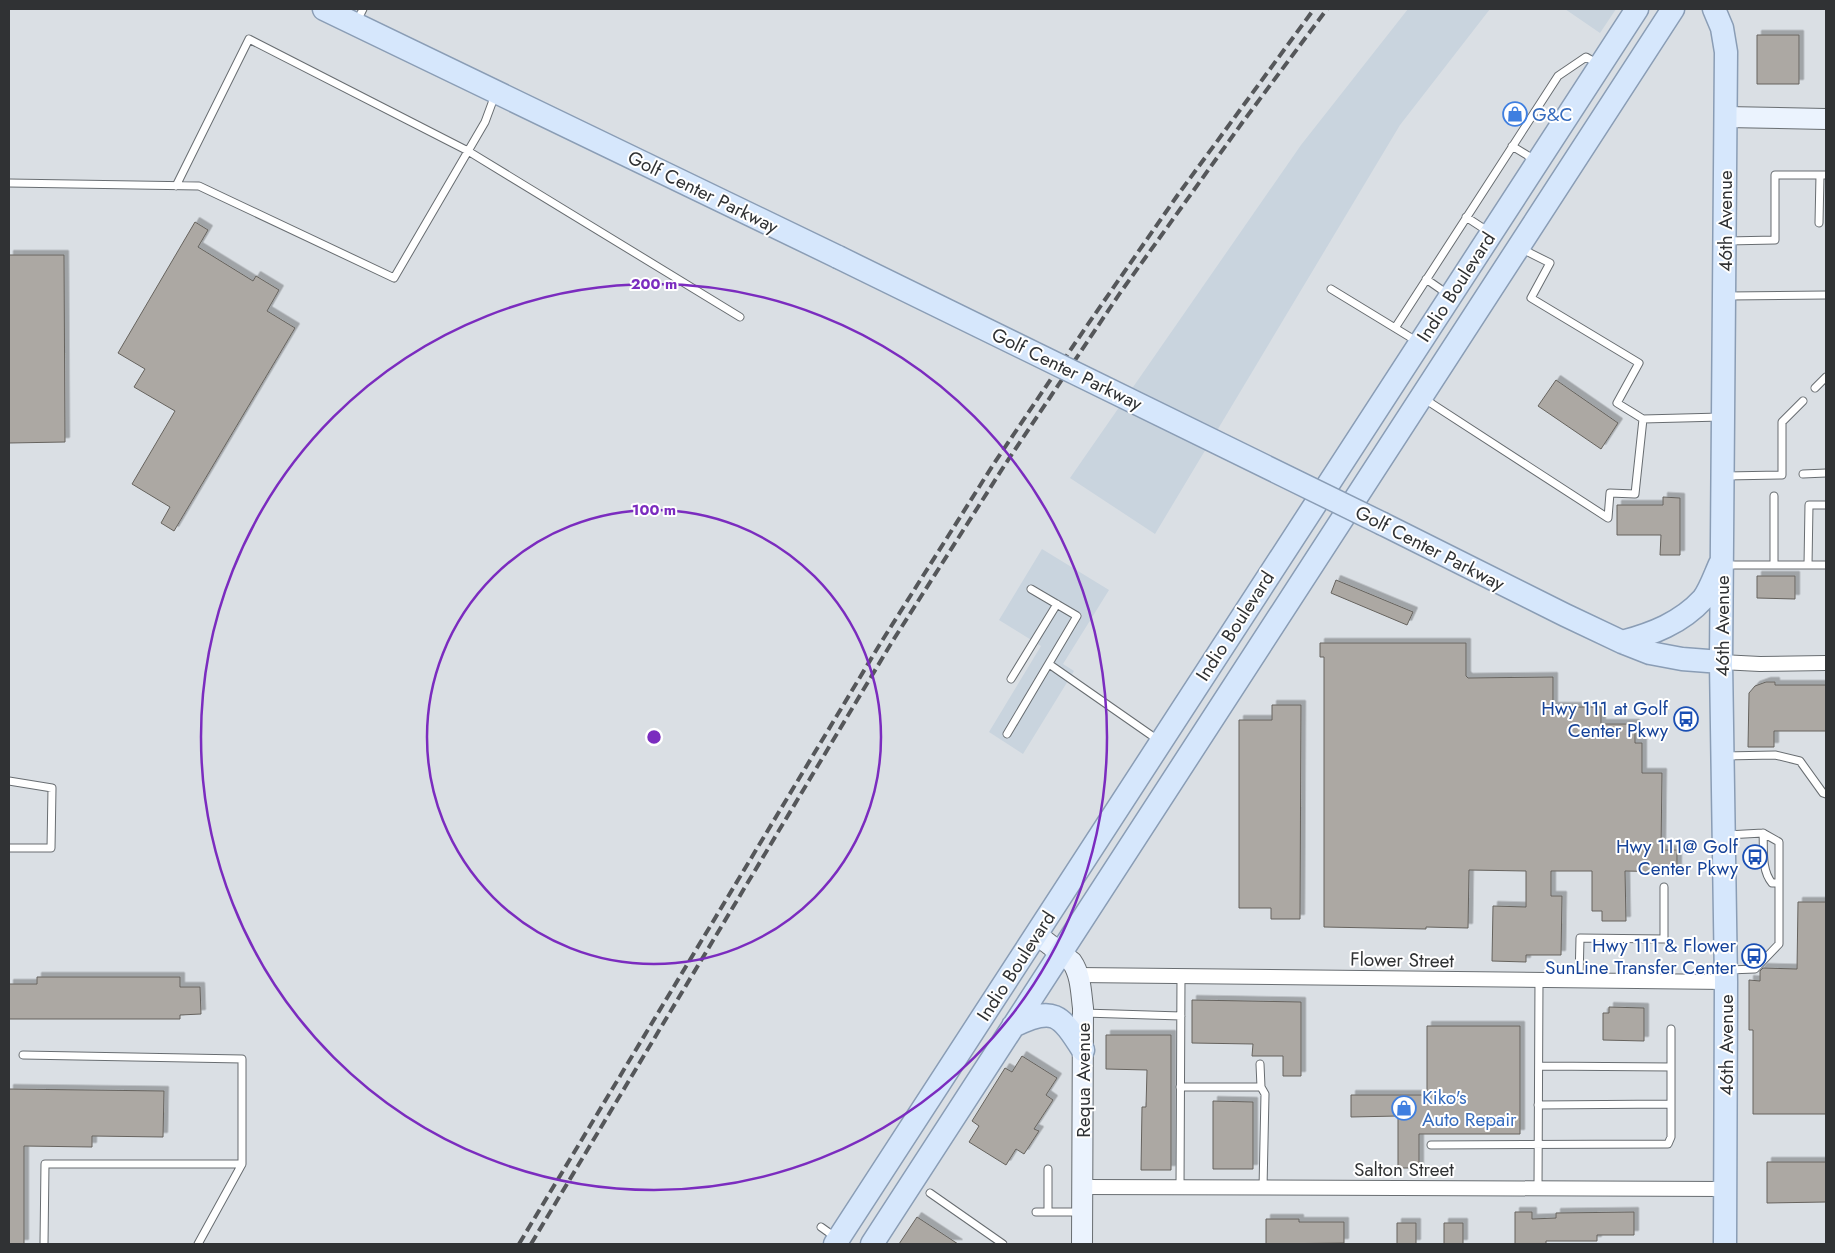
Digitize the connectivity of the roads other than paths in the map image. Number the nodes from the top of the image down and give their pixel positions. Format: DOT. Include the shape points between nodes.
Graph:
graph roads {
  1 [pos="324,9"];
  2 [pos="1637,9"];
  3 [pos="1673,9"];
  4 [pos="1714,9"];
  5 [pos="359,16"];
  6 [pos="1600,65"];
  7 [pos="496,92"];
  8 [pos="1726,117"];
  9 [pos="1826,118"];
  10 [pos="1512,146"];
  11 [pos="468,151"];
  12 [pos="1538,162"];
  13 [pos="1823,175"];
  14 [pos="9,183"];
  15 [pos="176,186"];
  16 [pos="1466,217"];
  17 [pos="1819,224"];
  18 [pos="1491,233"];
  19 [pos="1725,241"];
  20 [pos="1518,247"];
  21 [pos="1426,279"];
  22 [pos="1331,289"];
  23 [pos="1826,295"];
  24 [pos="1450,296"];
  25 [pos="1725,296"];
  26 [pos="740,317"];
  27 [pos="1395,328"];
  28 [pos="1420,344"];
  29 [pos="1826,377"];
  30 [pos="1815,388"];
  31 [pos="1421,397"];
  32 [pos="1803,401"];
  33 [pos="1724,418"];
  34 [pos="1643,419"];
  35 [pos="1826,473"];
  36 [pos="1803,474"];
  37 [pos="1723,476"];
  38 [pos="1774,496"];
  39 [pos="1826,505"];
  40 [pos="1722,562"];
  41 [pos="1774,565"];
  42 [pos="1808,565"];
  43 [pos="1826,565"];
  44 [pos="1031,589"];
  45 [pos="1057,604"];
  46 [pos="1622,642"];
  47 [pos="1213,660"];
  48 [pos="1722,662"];
  49 [pos="1826,663"];
  50 [pos="1049,664"];
  51 [pos="1011,679"];
  52 [pos="1007,734"];
  53 [pos="1160,742"];
  54 [pos="1722,756"];
  55 [pos="1174,779"];
  56 [pos="9,780"];
  57 [pos="1826,794"];
  58 [pos="1763,833"];
  59 [pos="1724,835"];
  60 [pos="9,848"];
  61 [pos="1779,883"];
  62 [pos="1664,887"];
  63 [pos="1036,934"];
  64 [pos="1062,953"];
  65 [pos="1077,975"];
  66 [pos="1181,976"];
  67 [pos="1726,976"];
  68 [pos="1539,980"];
  69 [pos="1579,980"];
  70 [pos="1083,1013"];
  71 [pos="1181,1016"];
  72 [pos="1013,1026"];
  73 [pos="1671,1029"];
  74 [pos="1083,1050"];
  75 [pos="23,1055"];
  76 [pos="1260,1064"];
  77 [pos="1539,1066"];
  78 [pos="1671,1067"];
  79 [pos="1180,1087"];
  80 [pos="1260,1087"];
  81 [pos="1672,1104"];
  82 [pos="1538,1105"];
  83 [pos="1539,1144"];
  84 [pos="1431,1145"];
  85 [pos="242,1164"];
  86 [pos="1048,1169"];
  87 [pos="1082,1188"];
  88 [pos="1180,1188"];
  89 [pos="1263,1188"];
  90 [pos="1538,1188"];
  91 [pos="1725,1188"];
  92 [pos="930,1193"];
  93 [pos="1036,1212"];
  94 [pos="1048,1212"];
  95 [pos="1082,1212"];
  96 [pos="835,1238"];
  97 [pos="44,1244"];
  98 [pos="198,1244"];
  99 [pos="872,1244"];
  100 [pos="1003,1244"];
  101 [pos="1082,1244"];
  102 [pos="1724,1244"];
  1 -- 5 [label="main road, Golf Center Parkway"];
  2 -- 6 [label="main road, Indio Boulevard"];
  3 -- 20 [label="main road, Indio Boulevard"];
  4 -- 8 [label="main road, 46th Avenue" via="1722,28 1726,52"];
  5 -- 7 [label="main road, Golf Center Parkway"];
  6 -- 10 [label="lane" via="1586,57 1558,76"];
  6 -- 12 [label="main road, Indio Boulevard"];
  7 -- 11 [label="lane" via="485,122"];
  7 -- 46 [label="main road, Golf Center Parkway, bridge"];
  8 -- 9 [label="street"];
  8 -- 19 [label="main road, 46th Avenue"];
  10 -- 12 [label="lane"];
  10 -- 16 [label="lane"];
  11 -- 15 [label="lane" via="394,278 199,186"];
  11 -- 15 [label="lane" via="249,39"];
  11 -- 26 [label="lane"];
  12 -- 18 [label="main road, Indio Boulevard"];
  13 -- 17 [label="lane"];
  13 -- 19 [label="lane" via="1775,175 1775,240"];
  14 -- 15 [label="lane"];
  16 -- 18 [label="lane"];
  16 -- 21 [label="lane"];
  18 -- 24 [label="main road, Indio Boulevard"];
  19 -- 25 [label="main road, 46th Avenue"];
  20 -- 31 [label="main road, Indio Boulevard"];
  20 -- 34 [label="lane" via="1550,263 1531,298 1639,363 1617,402"];
  21 -- 24 [label="lane"];
  21 -- 27 [label="lane"];
  22 -- 27 [label="lane"];
  23 -- 25 [label="lane"];
  24 -- 28 [label="main road, Indio Boulevard"];
  25 -- 33 [label="main road, 46th Avenue"];
  27 -- 28 [label="lane"];
  28 -- 47 [label="main road, Indio Boulevard"];
  29 -- 30 [label="lane"];
  31 -- 34 [label="lane" via="1608,518 1610,493 1636,494"];
  31 -- 55 [label="main road, Indio Boulevard"];
  32 -- 37 [label="lane" via="1782,422 1782,475"];
  33 -- 34 [label="lane"];
  33 -- 37 [label="main road, 46th Avenue"];
  35 -- 36 [label="lane"];
  37 -- 40 [label="main road, 46th Avenue"];
  38 -- 41 [label="lane"];
  39 -- 42 [label="lane" via="1809,505"];
  40 -- 41 [label="lane"];
  40 -- 46 [label="main road" via="1704,598 1684,615 1659,630"];
  40 -- 48 [label="main road, 46th Avenue"];
  41 -- 42 [label="lane"];
  42 -- 43 [label="lane"];
  44 -- 45 [label="lane"];
  45 -- 50 [label="lane" via="1077,616"];
  45 -- 51 [label="lane"];
  46 -- 48 [label="main road, Golf Center Parkway" via="1650,653"];
  47 -- 53 [label="main road, Indio Boulevard"];
  47 -- 55 [label="main road" via="1212,692 1188,732"];
  48 -- 49 [label="street, Golf Center Parkway"];
  48 -- 54 [label="main road, 46th Avenue"];
  50 -- 52 [label="lane"];
  50 -- 53 [label="lane"];
  53 -- 63 [label="main road, Indio Boulevard"];
  54 -- 57 [label="lane" via="1774,755 1800,761"];
  54 -- 59 [label="main road, 46th Avenue"];
  55 -- 64 [label="main road, Indio Boulevard"];
  56 -- 60 [label="lane" via="52,788 51,848"];
  58 -- 59 [label="lane"];
  58 -- 61 [label="lane" via="1764,865 1769,880"];
  58 -- 61 [label="lane" via="1779,842"];
  59 -- 67 [label="main road, 46th Avenue"];
  61 -- 67 [label="lane" via="1779,944 1756,969"];
  62 -- 69 [label="lane" via="1664,939 1580,938"];
  63 -- 64 [label="street, Requa Avenue"];
  63 -- 96 [label="main road, Indio Boulevard"];
  64 -- 65 [label="street, Requa Avenue" via="1075,967"];
  64 -- 72 [label="main road, Indio Boulevard"];
  65 -- 66 [label="street, Flower Street"];
  65 -- 70 [label="street, Requa Avenue"];
  66 -- 68 [label="street, Flower Street"];
  66 -- 71 [label="lane"];
  67 -- 69 [label="street, Flower Street"];
  67 -- 91 [label="main road, 46th Avenue"];
  68 -- 69 [label="street, Flower Street"];
  68 -- 77 [label="lane"];
  70 -- 71 [label="lane"];
  70 -- 74 [label="street, Requa Avenue"];
  71 -- 79 [label="lane"];
  72 -- 74 [label="main road" via="1031,1017 1051,1016 1067,1026"];
  72 -- 99 [label="main road, Indio Boulevard"];
  73 -- 78 [label="lane"];
  74 -- 87 [label="street, Requa Avenue"];
  75 -- 85 [label="lane" via="242,1059"];
  76 -- 80 [label="lane"];
  77 -- 78 [label="lane"];
  77 -- 82 [label="lane"];
  78 -- 81 [label="lane"];
  79 -- 80 [label="lane"];
  79 -- 88 [label="lane"];
  80 -- 89 [label="lane" via="1264,1094"];
  81 -- 82 [label="lane"];
  81 -- 83 [label="lane" via="1672,1137 1668,1144"];
  82 -- 83 [label="lane"];
  83 -- 84 [label="lane"];
  83 -- 90 [label="lane"];
  85 -- 97 [label="lane" via="45,1164"];
  85 -- 98 [label="lane"];
  86 -- 94 [label="lane"];
  87 -- 88 [label="street, Salton Street"];
  87 -- 95 [label="street, Requa Avenue"];
  88 -- 89 [label="street, Salton Street"];
  89 -- 90 [label="street, Salton Street"];
  90 -- 91 [label="street, Salton Street"];
  91 -- 102 [label="main road, 46th Avenue"];
  92 -- 100 [label="lane"];
  93 -- 94 [label="lane"];
  94 -- 95 [label="lane"];
  95 -- 101 [label="street, Requa Avenue"];
}
